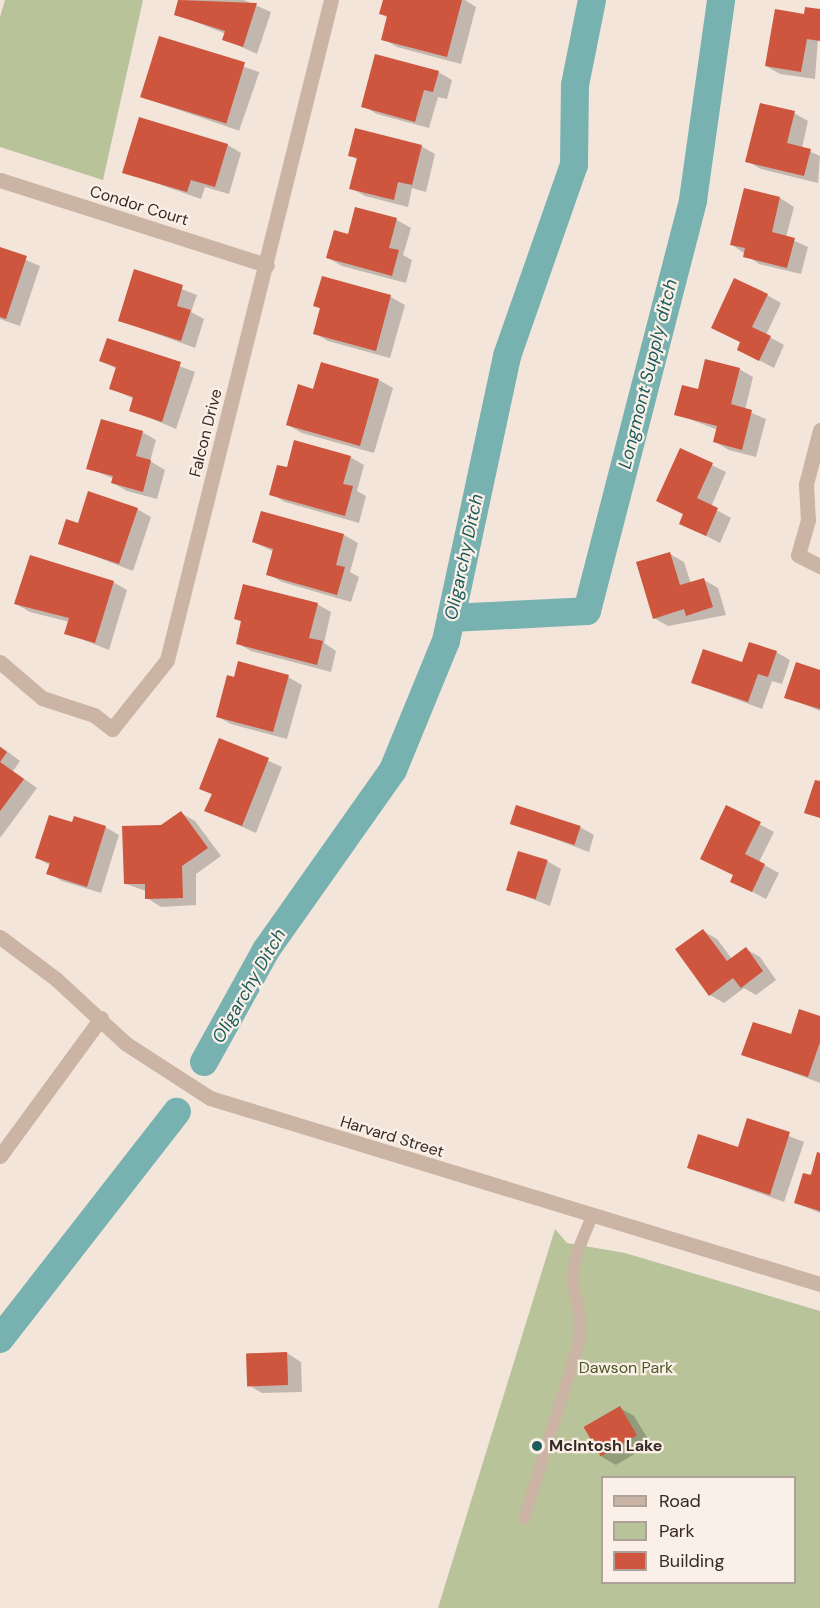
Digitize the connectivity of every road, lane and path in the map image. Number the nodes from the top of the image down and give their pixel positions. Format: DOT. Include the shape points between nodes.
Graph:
graph roads {
  1 [pos="331,0"];
  2 [pos="0,180"];
  3 [pos="267,265"];
  4 [pos="820,430"];
  5 [pos="820,566"];
  6 [pos="0,662"];
  7 [pos="0,937"];
  8 [pos="101,1018"];
  9 [pos="0,1156"];
  10 [pos="592,1216"];
  11 [pos="820,1284"];
  12 [pos="524,1519"];
  1 -- 3 [label="street, Falcon Drive"];
  2 -- 3 [label="street, Condor Court"];
  3 -- 6 [label="street, Falcon Drive" via="167,660 112,729 94,715 42,698"];
  4 -- 5 [label="street" via="806,484 808,520 798,555"];
  7 -- 8 [label="street, Harvard Street"];
  8 -- 9 [label="street"];
  8 -- 10 [label="street, Harvard Street" via="125,1043 210,1098"];
  10 -- 11 [label="street, Harvard Street"];
  10 -- 12 [label="lane" via="577,1253 572,1280 580,1339"];
}
